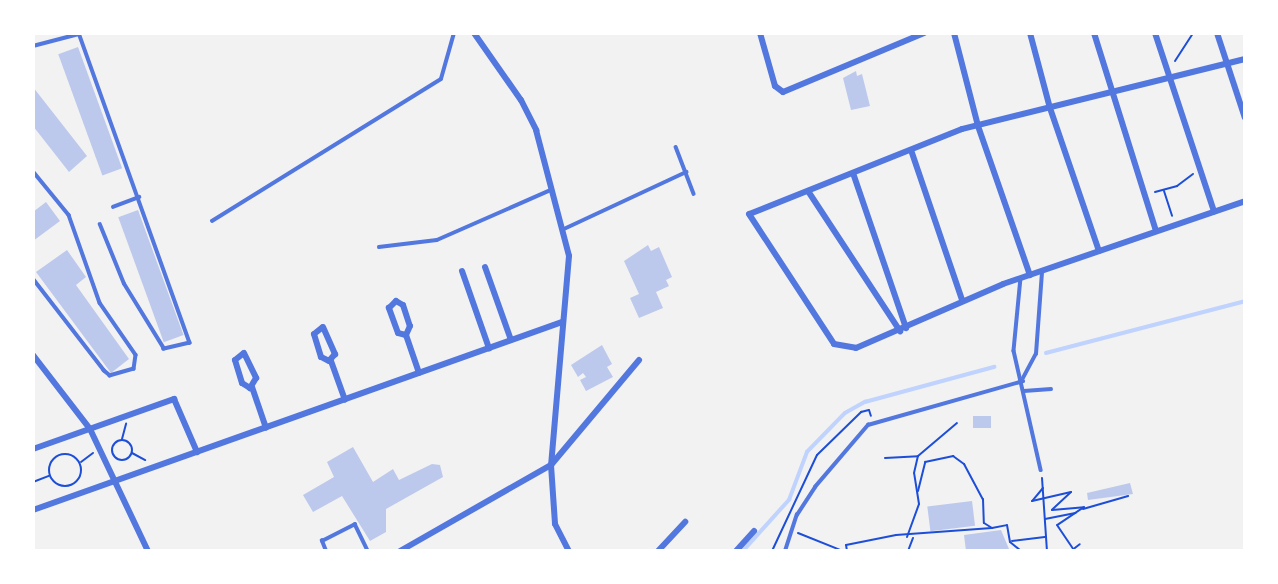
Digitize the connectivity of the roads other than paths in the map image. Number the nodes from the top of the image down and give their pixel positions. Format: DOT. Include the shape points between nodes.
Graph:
graph roads {
  1 [pos="454,33"];
  2 [pos="474,33"];
  3 [pos="760,33"];
  4 [pos="924,33"];
  5 [pos="954,33"];
  6 [pos="1030,33"];
  7 [pos="1094,33"];
  8 [pos="1155,33"];
  9 [pos="1217,33"];
  10 [pos="79,34"];
  11 [pos="33,46"];
  12 [pos="1245,59"];
  13 [pos="1225,64"];
  14 [pos="1168,78"];
  15 [pos="1110,93"];
  16 [pos="1050,108"];
  17 [pos="1245,118"];
  18 [pos="978,126"];
  19 [pos="676,147"];
  20 [pos="911,150"];
  21 [pos="33,171"];
  22 [pos="686,172"];
  23 [pos="853,173"];
  24 [pos="554,189"];
  25 [pos="808,191"];
  26 [pos="694,194"];
  27 [pos="139,197"];
  28 [pos="1245,201"];
  29 [pos="113,207"];
  30 [pos="1214,211"];
  31 [pos="212,220"];
  32 [pos="100,225"];
  33 [pos="564,229"];
  34 [pos="1156,231"];
  35 [pos="379,247"];
  36 [pos="1099,251"];
  37 [pos="485,267"];
  38 [pos="462,271"];
  39 [pos="1042,271"];
  40 [pos="1030,275"];
  41 [pos="1021,278"];
  42 [pos="33,279"];
  43 [pos="962,300"];
  44 [pos="562,322"];
  45 [pos="903,330"];
  46 [pos="406,335"];
  47 [pos="511,340"];
  48 [pos="489,348"];
  49 [pos="33,355"];
  50 [pos="639,360"];
  51 [pos="331,361"];
  52 [pos="419,373"];
  53 [pos="1023,379"];
  54 [pos="252,387"];
  55 [pos="1051,389"];
  56 [pos="1024,391"];
  57 [pos="345,400"];
  58 [pos="89,427"];
  59 [pos="266,428"];
  60 [pos="33,449"];
  61 [pos="197,452"];
  62 [pos="551,465"];
  63 [pos="1041,470"];
  64 [pos="112,484"];
  65 [pos="33,510"];
  66 [pos="685,522"];
  67 [pos="754,531"];
  68 [pos="148,551"];
  69 [pos="326,551"];
  70 [pos="368,551"];
  71 [pos="400,551"];
  72 [pos="569,551"];
  73 [pos="658,551"];
  74 [pos="736,551"];
  75 [pos="785,551"];
  1 -- 31 [label="lane" via="441,79"];
  2 -- 24 [label="street" via="526,108"];
  3 -- 4 [label="street" via="779,91"];
  5 -- 18 [label="street"];
  6 -- 16 [label="street"];
  7 -- 15 [label="street"];
  8 -- 14 [label="street"];
  9 -- 13 [label="street"];
  10 -- 11 [label="lane"];
  10 -- 27 [label="lane"];
  12 -- 13 [label="street"];
  13 -- 14 [label="street"];
  13 -- 17 [label="street"];
  14 -- 15 [label="street"];
  14 -- 30 [label="street"];
  15 -- 16 [label="street"];
  15 -- 34 [label="street"];
  16 -- 18 [label="street"];
  16 -- 36 [label="street"];
  18 -- 20 [label="street"];
  18 -- 40 [label="street"];
  19 -- 22 [label="lane"];
  20 -- 23 [label="street"];
  20 -- 43 [label="street"];
  21 -- 42 [label="lane" via="69,215 100,303 136,355 134,369 110,376 104,371"];
  22 -- 26 [label="lane"];
  22 -- 33 [label="lane"];
  23 -- 25 [label="street"];
  23 -- 45 [label="street"];
  24 -- 33 [label="street"];
  24 -- 35 [label="lane" via="437,240"];
  25 -- 45 [label="street"];
  25 -- 45 [label="street" via="749,215 834,344 868,346"];
  27 -- 29 [label="lane"];
  27 -- 32 [label="lane" via="190,343 164,349 124,284"];
  28 -- 30 [label="street"];
  30 -- 34 [label="street"];
  33 -- 44 [label="street" via="570,262"];
  34 -- 36 [label="street"];
  36 -- 39 [label="street"];
  37 -- 47 [label="street"];
  38 -- 48 [label="street"];
  39 -- 40 [label="street"];
  39 -- 53 [label="lane" via="1036,354"];
  40 -- 41 [label="street"];
  41 -- 43 [label="street"];
  41 -- 53 [label="lane" via="1014,351"];
  43 -- 45 [label="street"];
  44 -- 47 [label="street"];
  44 -- 62 [label="street"];
  46 -- 46 [label="street" via="410,328 403,305 393,302 389,308 396,331"];
  46 -- 52 [label="street"];
  47 -- 48 [label="street"];
  48 -- 52 [label="street"];
  49 -- 58 [label="street"];
  50 -- 62 [label="street"];
  51 -- 51 [label="street" via="335,354 328,331 318,328 314,334 321,357"];
  51 -- 57 [label="street"];
  52 -- 57 [label="street"];
  53 -- 56 [label="lane"];
  53 -- 75 [label="lane" via="874,423 833,461 790,531"];
  54 -- 54 [label="street" via="256,378 248,357 239,354 234,360 242,383"];
  54 -- 59 [label="street"];
  55 -- 56 [label="lane"];
  56 -- 63 [label="lane"];
  57 -- 59 [label="street"];
  58 -- 60 [label="street"];
  58 -- 61 [label="street" via="177,400"];
  58 -- 64 [label="street"];
  59 -- 61 [label="street"];
  61 -- 64 [label="street"];
  62 -- 71 [label="street"];
  62 -- 72 [label="street" via="555,524"];
  64 -- 65 [label="street"];
  64 -- 68 [label="street"];
  66 -- 73 [label="street"];
  67 -- 74 [label="street"];
  69 -- 70 [label="lane" via="321,541 355,524"];
}
